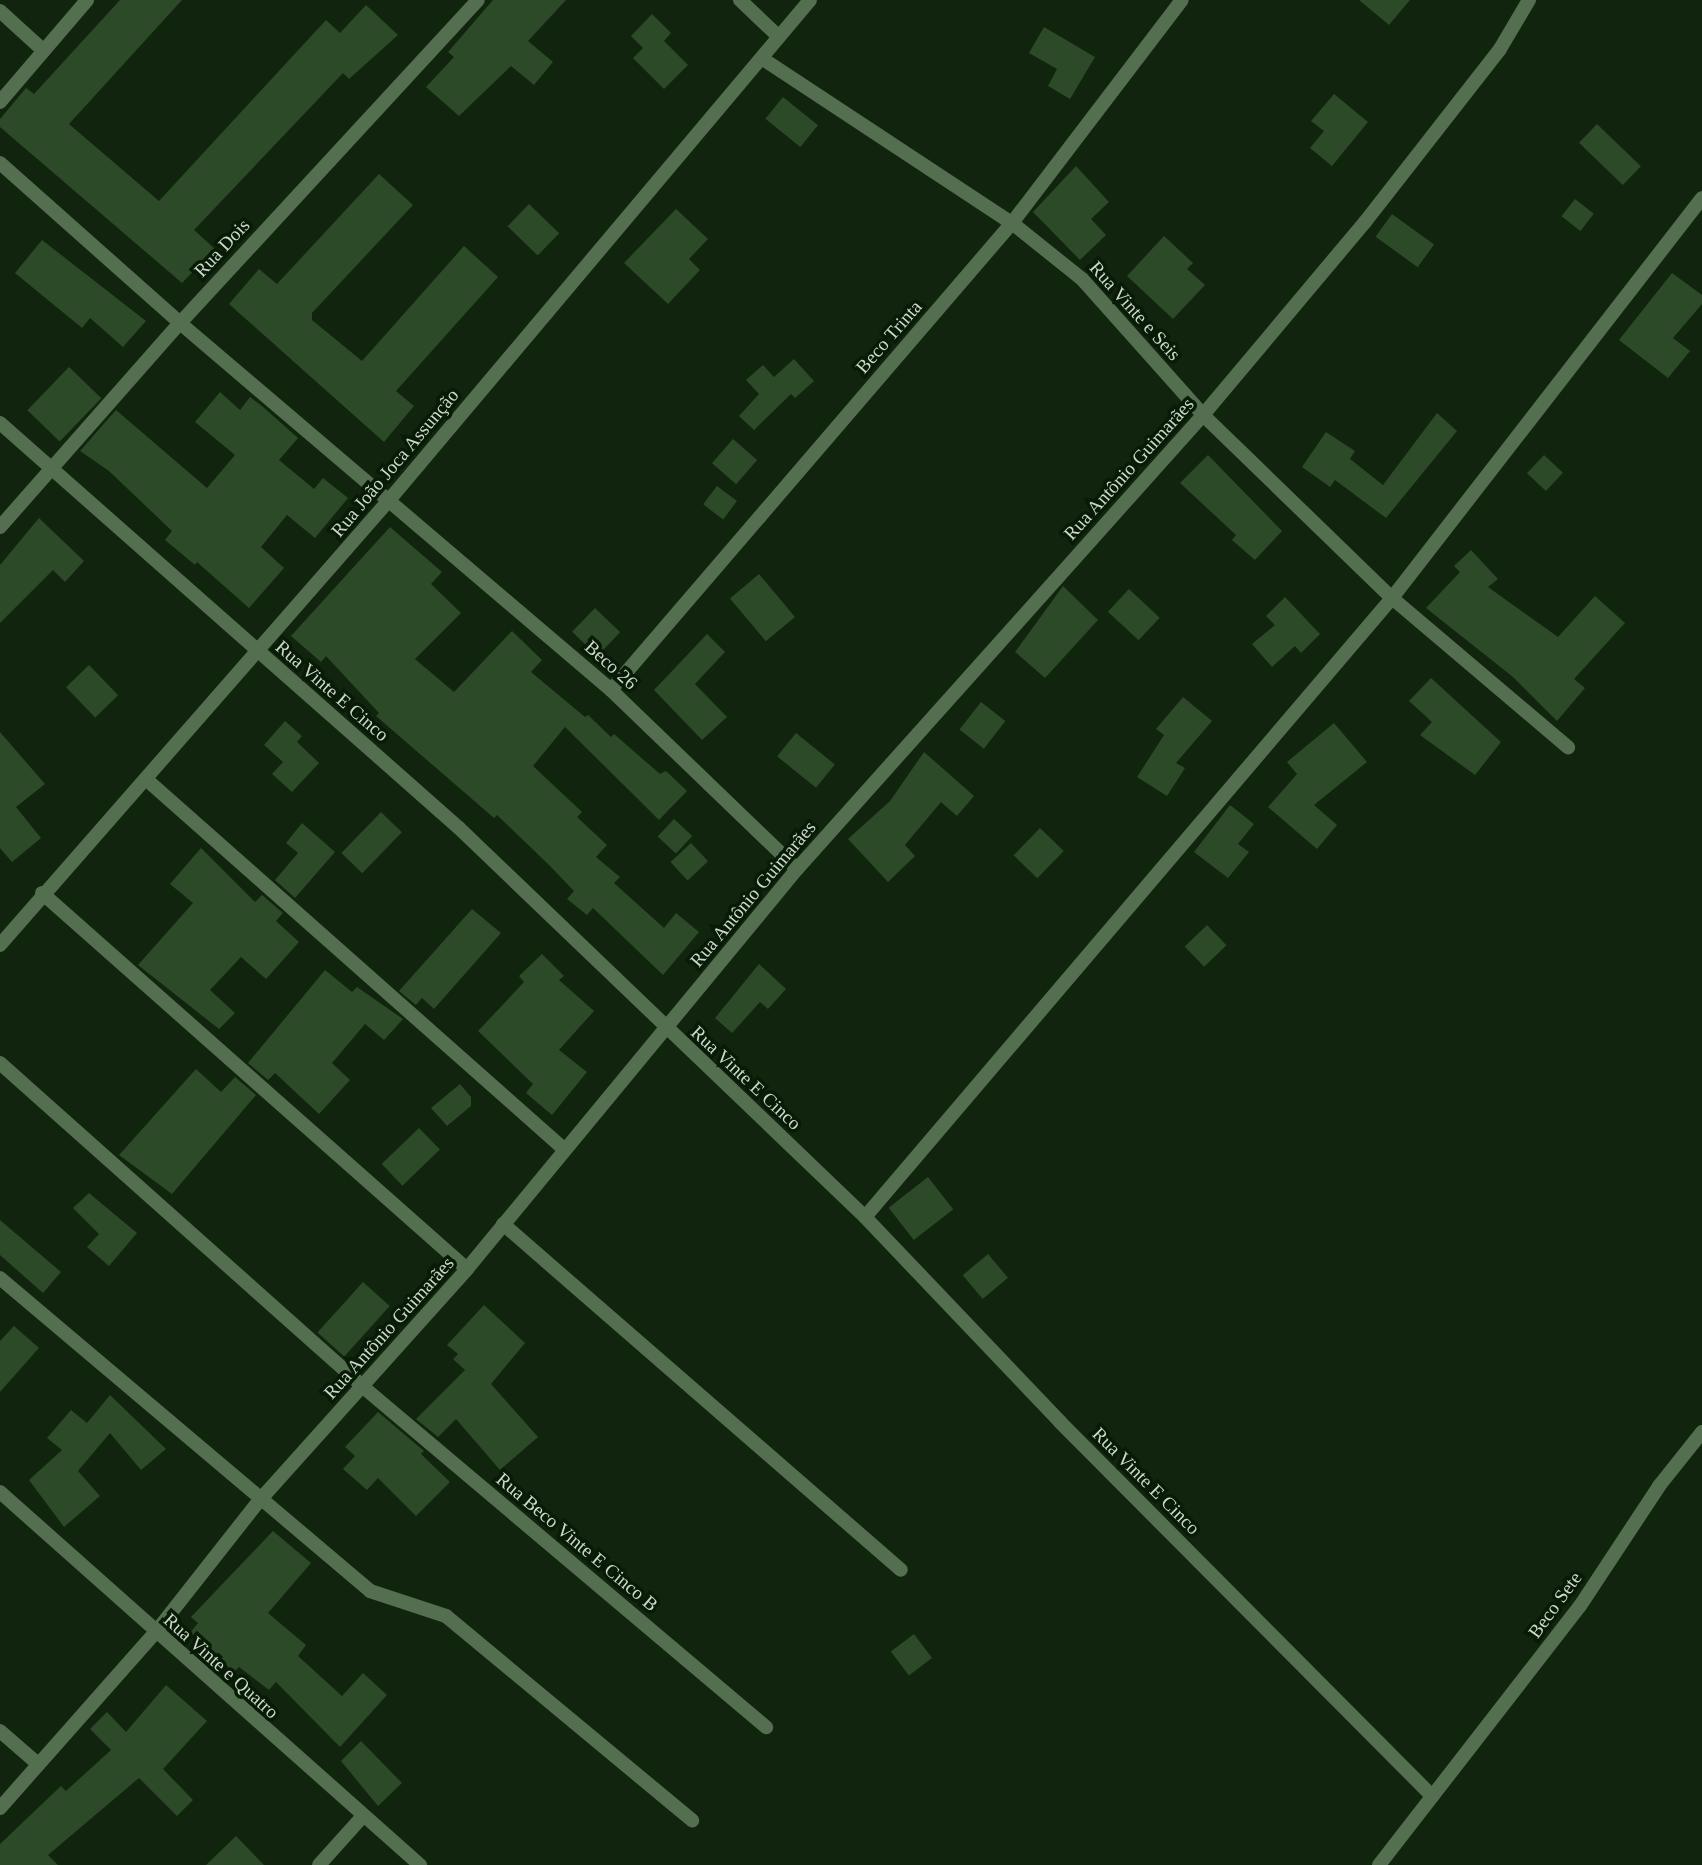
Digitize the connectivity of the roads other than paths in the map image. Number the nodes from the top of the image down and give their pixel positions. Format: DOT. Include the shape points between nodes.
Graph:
graph roads {
  1 [pos="87,0"];
  2 [pos="478,0"];
  3 [pos="740,0"];
  4 [pos="810,0"];
  5 [pos="1182,0"];
  6 [pos="1529,0"];
  7 [pos="0,11"];
  8 [pos="778,36"];
  9 [pos="44,51"];
  10 [pos="763,59"];
  11 [pos="0,102"];
  12 [pos="0,163"];
  13 [pos="1702,198"];
  14 [pos="1012,223"];
  15 [pos="180,323"];
  16 [pos="1203,415"];
  17 [pos="0,423"];
  18 [pos="51,467"];
  19 [pos="390,499"];
  20 [pos="0,527"];
  21 [pos="1392,598"];
  22 [pos="258,652"];
  23 [pos="611,690"];
  24 [pos="1568,747"];
  25 [pos="147,780"];
  26 [pos="797,869"];
  27 [pos="42,893"];
  28 [pos="0,944"];
  29 [pos="666,1029"];
  30 [pos="0,1063"];
  31 [pos="565,1149"];
  32 [pos="865,1217"];
  33 [pos="503,1224"];
  34 [pos="467,1269"];
  35 [pos="0,1278"];
  36 [pos="362,1386"];
  37 [pos="1702,1432"];
  38 [pos="0,1492"];
  39 [pos="259,1501"];
  40 [pos="901,1570"];
  41 [pos="155,1633"];
  42 [pos="766,1727"];
  43 [pos="0,1731"];
  44 [pos="38,1764"];
  45 [pos="1432,1796"];
  46 [pos="0,1808"];
  47 [pos="362,1817"];
  48 [pos="692,1820"];
  49 [pos="319,1865"];
  50 [pos="420,1865"];
  51 [pos="1379,1865"];
  1 -- 9 [label="street"];
  2 -- 15 [label="street, Rua Dois"];
  3 -- 8 [label="street"];
  4 -- 8 [label="street, Rua João Joca Assunção"];
  5 -- 14 [label="street, Beco Trinta"];
  6 -- 16 [label="street, Rua Antônio Guimarães" via="1500,49 1365,222"];
  7 -- 9 [label="street"];
  8 -- 10 [label="street, Rua João Joca Assunção"];
  9 -- 11 [label="street"];
  10 -- 14 [label="street, Rua Vinte e Seis"];
  10 -- 19 [label="street, Rua João Joca Assunção"];
  12 -- 15 [label="street, Beco 26"];
  13 -- 21 [label="street"];
  14 -- 16 [label="street, Rua Vinte e Seis" via="1082,279"];
  14 -- 23 [label="street, Beco Trinta"];
  15 -- 18 [label="street, Rua Dois"];
  15 -- 19 [label="street, Beco 26"];
  16 -- 21 [label="street, Rua Vinte e Seis"];
  16 -- 26 [label="street, Rua Antônio Guimarães"];
  17 -- 18 [label="street, Rua Vinte E Cinco"];
  18 -- 20 [label="street, Rua Dois"];
  18 -- 22 [label="street, Rua Vinte E Cinco"];
  19 -- 22 [label="street, Rua João Joca Assunção"];
  19 -- 23 [label="street, Beco 26"];
  21 -- 24 [label="street, Rua Vinte e Seis"];
  21 -- 32 [label="street"];
  22 -- 25 [label="street, Rua João Joca Assunção"];
  22 -- 29 [label="street, Rua Vinte E Cinco" via="459,828"];
  23 -- 26 [label="street, Beco 26"];
  25 -- 27 [label="street, Rua João Joca Assunção"];
  25 -- 31 [label="street"];
  26 -- 29 [label="street, Rua Antônio Guimarães"];
  27 -- 28 [label="street, Rua João Joca Assunção"];
  27 -- 34 [label="street"];
  29 -- 31 [label="street, Rua Antônio Guimarães"];
  29 -- 32 [label="street, Rua Vinte E Cinco"];
  30 -- 36 [label="street, Rua Beco Vinte E Cinco B"];
  31 -- 33 [label="street, Rua Antônio Guimarães"];
  32 -- 45 [label="street, Rua Vinte E Cinco" via="1060,1422"];
  33 -- 34 [label="street, Rua Antônio Guimarães"];
  33 -- 40 [label="street"];
  34 -- 36 [label="street, Rua Antônio Guimarães"];
  35 -- 39 [label="street"];
  36 -- 39 [label="street, Rua Antônio Guimarães"];
  36 -- 42 [label="street, Rua Beco Vinte E Cinco B"];
  37 -- 45 [label="street, Beco Sete" via="1659,1486 1580,1606"];
  38 -- 41 [label="street, Rua Vinte e Quatro"];
  39 -- 41 [label="street, Rua Antônio Guimarães"];
  39 -- 48 [label="street" via="370,1591 446,1616"];
  41 -- 44 [label="street, Rua Antônio Guimarães"];
  41 -- 47 [label="street, Rua Vinte e Quatro"];
  43 -- 44 [label="street"];
  44 -- 46 [label="street, Rua Antônio Guimarães"];
  45 -- 51 [label="street, Beco Sete"];
  47 -- 49 [label="street"];
  47 -- 50 [label="street, Rua Vinte e Quatro"];
}
